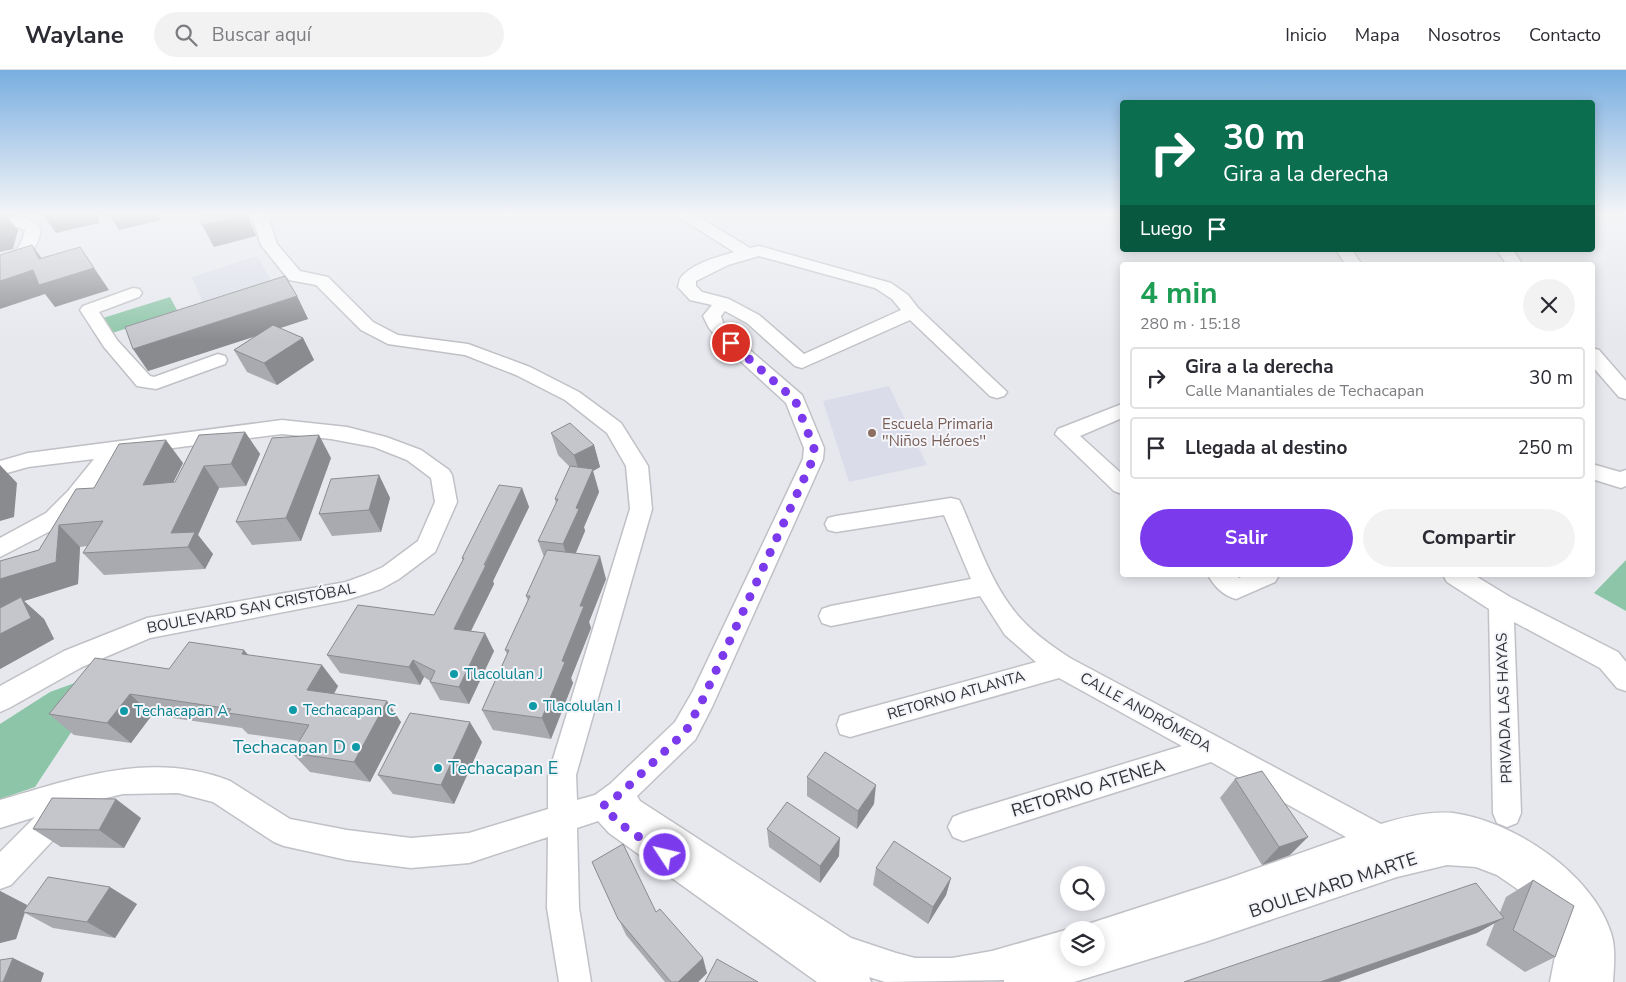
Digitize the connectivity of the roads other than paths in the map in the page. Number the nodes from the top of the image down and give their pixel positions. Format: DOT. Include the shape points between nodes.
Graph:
graph roads {
  1 [pos="20,256"];
  2 [pos="274,256"];
  3 [pos="740,256"];
  4 [pos="780,256"];
  5 [pos="0,265"];
  6 [pos="133,293"];
  7 [pos="723,303"];
  8 [pos="910,311"];
  9 [pos="129,336"];
  10 [pos="110,343"];
  11 [pos="1595,357"];
  12 [pos="218,360"];
  13 [pos="997,392"];
  14 [pos="1626,393"];
  15 [pos="1120,412"];
  16 [pos="114,449"];
  17 [pos="0,468"];
  18 [pos="1595,472"];
  19 [pos="1624,479"];
  20 [pos="1120,484"];
  21 [pos="836,524"];
  22 [pos="0,548"];
  23 [pos="1222,577"];
  24 [pos="1263,577"];
  25 [pos="1459,577"];
  26 [pos="987,585"];
  27 [pos="1500,604"];
  28 [pos="831,616"];
  29 [pos="1061,666"];
  30 [pos="1626,680"];
  31 [pos="0,700"];
  32 [pos="850,725"];
  33 [pos="1213,749"];
  34 [pos="81,790"];
  35 [pos="612,800"];
  36 [pos="1507,813"];
  37 [pos="0,814"];
  38 [pos="562,820"];
  39 [pos="963,827"];
  40 [pos="1389,851"];
  41 [pos="0,874"];
  42 [pos="1105,933"];
  43 [pos="1060,948"];
  44 [pos="917,978"];
  45 [pos="575,982"];
  46 [pos="855,982"];
  47 [pos="1020,982"];
  48 [pos="1566,982"];
  49 [pos="1597,982"];
  1 -- 5 [label="street"];
  2 -- 38 [label="street" via="285,280 305,276 322,281 366,326 394,340 468,350 572,396 614,428 637,466 641,509 562,775"];
  3 -- 7 [label="street" via="688,279 687,287 696,296"];
  4 -- 8 [label="street" via="881,284 889,288"];
  6 -- 10 [label="street" via="88,310"];
  7 -- 8 [label="street" via="753,319 802,362"];
  7 -- 35 [label="street" via="712,316 715,324 731,343 795,400 814,448 813,459 686,731"];
  8 -- 13 [label="street"];
  9 -- 10 [label="street"];
  10 -- 12 [label="street" via="144,382 149,383"];
  11 -- 14 [label="street"];
  15 -- 20 [label="street" via="1065,434"];
  16 -- 17 [label="street, BOULEVARD SAN CRISTÓBAL" via="28,460"];
  16 -- 22 [label="street" via="54,519"];
  16 -- 31 [label="street, BOULEVARD SAN CRISTÓBAL" via="282,427 352,435 411,453 441,475 446,502 427,546 373,582 346,591 147,628 73,660"];
  18 -- 19 [label="street"];
  21 -- 26 [label="street, CALLE ANDRÓMEDA" via="951,506"];
  23 -- 24 [label="street" via="1236,590"];
  25 -- 27 [label="street"];
  26 -- 28 [label="street"];
  26 -- 29 [label="street, CALLE ANDRÓMEDA" via="1008,622"];
  27 -- 30 [label="street" via="1609,660"];
  27 -- 36 [label="street, PRIVADA LAS HAYAS"];
  29 -- 32 [label="street, RETORNO ATLANTA"];
  29 -- 33 [label="street, CALLE ANDRÓMEDA"];
  33 -- 39 [label="street, RETORNO ATENEA"];
  33 -- 40 [label="street, CALLE ANDRÓMEDA"];
  34 -- 37 [label="street"];
  34 -- 38 [label="street" via="123,781 178,780 220,790 284,832 347,845 411,853 469,848"];
  34 -- 41 [label="street"];
  35 -- 38 [label="street"];
  35 -- 44 [label="street" via="842,951"];
  35 -- 46 [label="street" via="619,823 832,973"];
  38 -- 45 [label="street" via="563,908"];
  40 -- 42 [label="street, BOULEVARD MARTE"];
  40 -- 47 [label="street, BOULEVARD MARTE" via="1205,926"];
  40 -- 48 [label="street, BOULEVARD MARTE" via="1476,852 1507,864 1543,888 1565,917 1573,946"];
  40 -- 49 [label="street, BOULEVARD MARTE" via="1416,830 1436,827 1469,830 1525,856 1557,880 1585,912 1597,938"];
  43 -- 44 [label="street" via="1001,965"];
}
